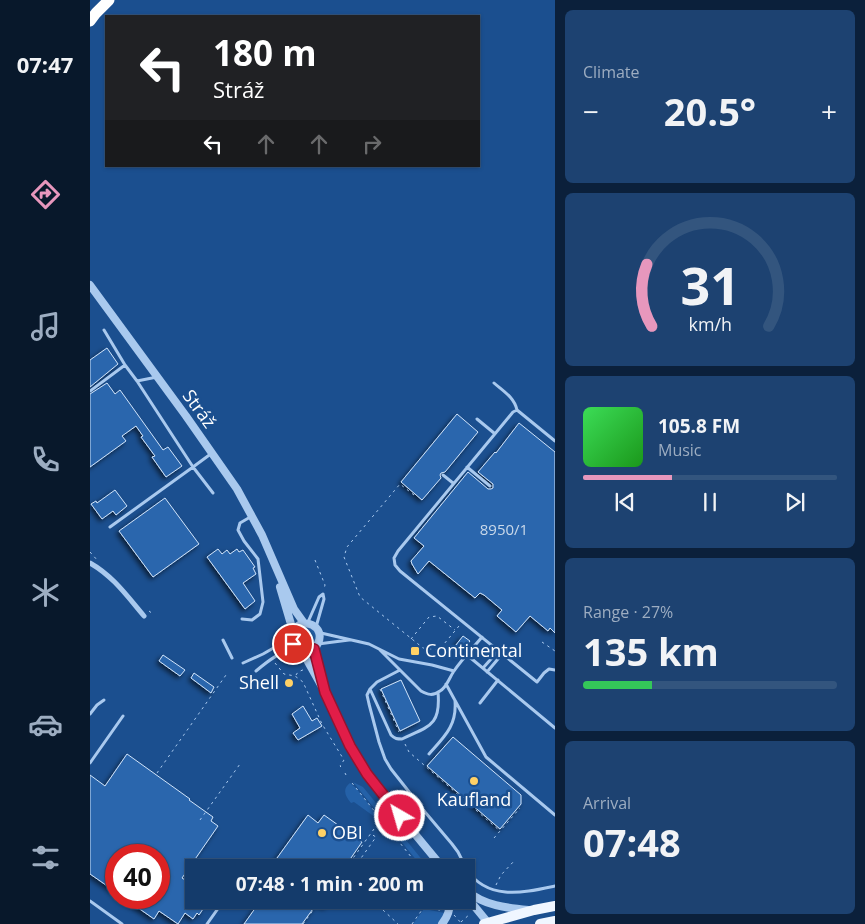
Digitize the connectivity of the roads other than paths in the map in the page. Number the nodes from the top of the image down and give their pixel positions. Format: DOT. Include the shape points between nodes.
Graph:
graph roads {
  1 [pos="109,0"];
  2 [pos="90,21"];
  3 [pos="90,286"];
  4 [pos="104,330"];
  5 [pos="125,365"];
  6 [pos="156,376"];
  7 [pos="137,381"];
  8 [pos="494,383"];
  9 [pos="90,391"];
  10 [pos="517,410"];
  11 [pos="477,419"];
  12 [pos="494,433"];
  13 [pos="555,441"];
  14 [pos="212,452"];
  15 [pos="193,466"];
  16 [pos="467,467"];
  17 [pos="443,475"];
  18 [pos="453,483"];
  19 [pos="490,486"];
  20 [pos="213,493"];
  21 [pos="252,516"];
  22 [pos="110,527"];
  23 [pos="272,558"];
  24 [pos="90,564"];
  25 [pos="144,616"];
  26 [pos="242,619"];
  27 [pos="306,623"];
  28 [pos="318,630"];
  29 [pos="292,634"];
  30 [pos="482,637"];
  31 [pos="223,640"];
  32 [pos="352,640"];
  33 [pos="316,646"];
  34 [pos="299,649"];
  35 [pos="380,650"];
  36 [pos="499,650"];
  37 [pos="502,653"];
  38 [pos="468,655"];
  39 [pos="232,658"];
  40 [pos="243,663"];
  41 [pos="484,668"];
  42 [pos="400,670"];
  43 [pos="555,670"];
  44 [pos="256,671"];
  45 [pos="454,671"];
  46 [pos="487,672"];
  47 [pos="498,680"];
  48 [pos="446,684"];
  49 [pos="370,689"];
  50 [pos="325,692"];
  51 [pos="438,692"];
  52 [pos="104,700"];
  53 [pos="455,700"];
  54 [pos="480,703"];
  55 [pos="90,714"];
  56 [pos="123,716"];
  57 [pos="555,728"];
  58 [pos="429,754"];
  59 [pos="90,763"];
  60 [pos="555,815"];
  61 [pos="436,859"];
  62 [pos="462,859"];
  63 [pos="475,880"];
  64 [pos="553,886"];
  65 [pos="475,897"];
  66 [pos="90,901"];
  67 [pos="555,906"];
  68 [pos="475,908"];
  69 [pos="218,909"];
  70 [pos="449,909"];
  71 [pos="534,910"];
  72 [pos="555,921"];
  73 [pos="122,924"];
  74 [pos="207,924"];
  75 [pos="442,924"];
  76 [pos="487,924"];
  77 [pos="540,924"];
  1 -- 2 [label="highway"];
  3 -- 6 [label="street, Stráž"];
  4 -- 5 [label="lane"];
  5 -- 7 [label="lane"];
  5 -- 9 [label="lane"];
  6 -- 7 [label="lane"];
  6 -- 14 [label="street, Stráž"];
  7 -- 15 [label="lane"];
  8 -- 10 [label="lane" via="511,397"];
  10 -- 12 [label="lane"];
  10 -- 13 [label="lane"];
  11 -- 12 [label="lane"];
  12 -- 16 [label="lane"];
  14 -- 15 [label="lane"];
  14 -- 21 [label="street, Stráž"];
  15 -- 20 [label="lane"];
  15 -- 22 [label="lane"];
  16 -- 18 [label="lane"];
  16 -- 19 [label="lane"];
  17 -- 18 [label="lane"];
  18 -- 30 [label="lane" via="398,551 395,565"];
  21 -- 23 [label="street, Stráž"];
  21 -- 26 [label="lane" via="240,523 238,530 258,559 263,602 260,614 252,620"];
  23 -- 27 [label="street, Stráž" via="294,609"];
  23 -- 29 [label="street, Stráž"];
  24 -- 25 [label="street" via="116,582"];
  27 -- 28 [label="street, Stráž"];
  27 -- 28 [label="lane" via="323,594"];
  27 -- 29 [label="street" via="297,626"];
  28 -- 32 [label="lane"];
  28 -- 33 [label="street, Stráž" via="320,638"];
  29 -- 34 [label="street, Stráž" via="293,644"];
  29 -- 40 [label="lane"];
  30 -- 36 [label="lane"];
  30 -- 38 [label="lane"];
  31 -- 39 [label="lane"];
  32 -- 33 [label="lane"];
  32 -- 35 [label="lane"];
  33 -- 34 [label="street" via="310,651"];
  33 -- 50 [label="street, Stráž"];
  34 -- 44 [label="lane" via="284,651"];
  34 -- 50 [label="street, Stráž"];
  35 -- 42 [label="lane"];
  35 -- 45 [label="lane" via="399,659"];
  36 -- 37 [label="lane"];
  36 -- 41 [label="lane"];
  37 -- 43 [label="lane" via="537,682 549,669"];
  37 -- 46 [label="lane"];
  38 -- 41 [label="lane"];
  38 -- 45 [label="lane"];
  41 -- 46 [label="lane"];
  42 -- 49 [label="lane"];
  42 -- 51 [label="lane" via="426,694"];
  45 -- 48 [label="lane"];
  46 -- 47 [label="lane"];
  47 -- 54 [label="lane"];
  47 -- 57 [label="lane"];
  48 -- 51 [label="lane"];
  48 -- 53 [label="lane"];
  49 -- 51 [label="lane" via="391,735 398,739 434,722 439,709"];
  49 -- 62 [label="lane" via="368,704 385,759"];
  50 -- 61 [label="street, Stráž" via="367,774"];
  52 -- 55 [label="lane"];
  53 -- 58 [label="lane" via="453,724"];
  53 -- 60 [label="lane" via="486,757"];
  56 -- 59 [label="lane"];
  63 -- 64 [label="lane" via="495,890 509,892"];
  65 -- 71 [label="street" via="493,905"];
  66 -- 73 [label="lane"];
  67 -- 71 [label="main road"];
  68 -- 76 [label="street"];
  69 -- 74 [label="lane"];
  70 -- 75 [label="street"];
  71 -- 76 [label="main road"];
  72 -- 77 [label="main road"];
}
